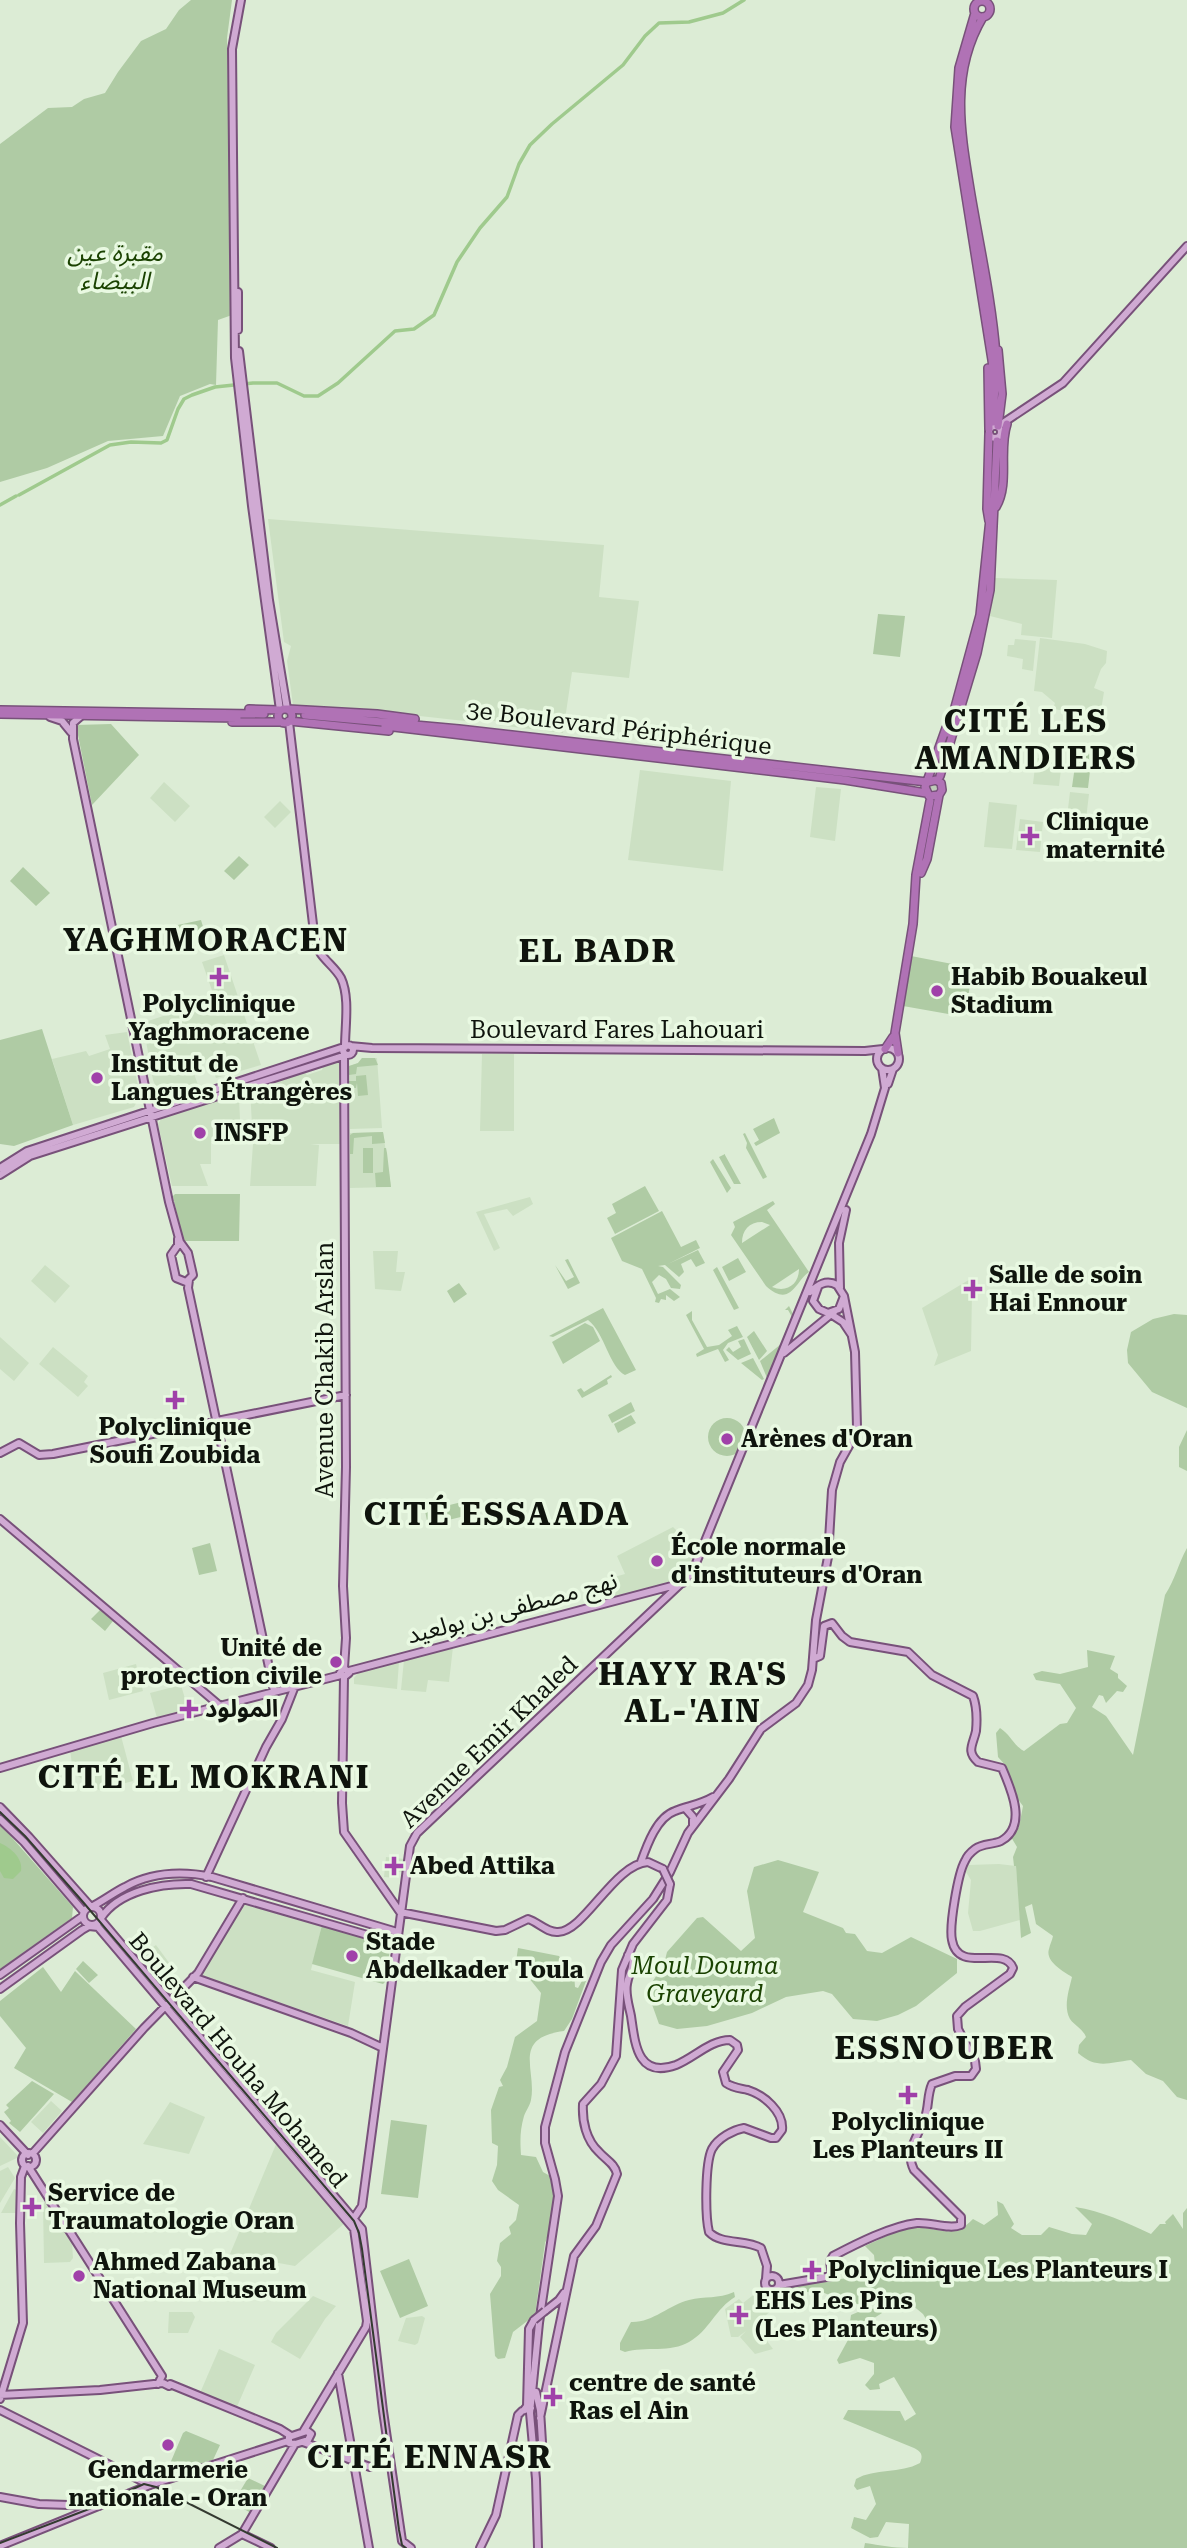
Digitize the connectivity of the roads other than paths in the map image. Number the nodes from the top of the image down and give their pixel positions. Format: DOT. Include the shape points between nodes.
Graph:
graph roads {
  1 [pos="243,0"];
  2 [pos="981,1"];
  3 [pos="990,3"];
  4 [pos="979,15"];
  5 [pos="1187,246"];
  6 [pos="991,330"];
  7 [pos="998,429"];
  8 [pos="994,509"];
  9 [pos="959,706"];
  10 [pos="284,709"];
  11 [pos="0,712"];
  12 [pos="158,714"];
  13 [pos="39,715"];
  14 [pos="81,716"];
  15 [pos="264,716"];
  16 [pos="305,717"];
  17 [pos="285,722"];
  18 [pos="452,731"];
  19 [pos="73,737"];
  20 [pos="638,752"];
  21 [pos="931,779"];
  22 [pos="942,785"];
  23 [pos="930,798"];
  24 [pos="918,874"];
  25 [pos="894,1033"];
  26 [pos="884,1049"];
  27 [pos="865,1051"];
  28 [pos="346,1052"];
  29 [pos="898,1053"];
  30 [pos="877,1060"];
  31 [pos="881,1068"];
  32 [pos="893,1069"];
  33 [pos="151,1114"];
  34 [pos="29,1153"];
  35 [pos="0,1168"];
  36 [pos="0,1175"];
  37 [pos="178,1239"];
  38 [pos="183,1248"];
  39 [pos="174,1250"];
  40 [pos="186,1283"];
  41 [pos="814,1286"];
  42 [pos="840,1287"];
  43 [pos="844,1296"];
  44 [pos="831,1315"];
  45 [pos="853,1339"];
  46 [pos="782,1354"];
  47 [pos="346,1395"];
  48 [pos="215,1419"];
  49 [pos="0,1453"];
  50 [pos="0,1519"];
  51 [pos="684,1582"];
  52 [pos="813,1659"];
  53 [pos="344,1673"];
  54 [pos="295,1686"];
  55 [pos="274,1690"];
  56 [pos="219,1706"];
  57 [pos="0,1768"];
  58 [pos="718,1794"];
  59 [pos="0,1807"];
  60 [pos="686,1809"];
  61 [pos="0,1819"];
  62 [pos="693,1828"];
  63 [pos="641,1862"];
  64 [pos="209,1874"];
  65 [pos="203,1886"];
  66 [pos="272,1895"];
  67 [pos="240,1900"];
  68 [pos="268,1905"];
  69 [pos="91,1907"];
  70 [pos="400,1912"];
  71 [pos="83,1914"];
  72 [pos="101,1919"];
  73 [pos="94,1925"];
  74 [pos="397,1932"];
  75 [pos="395,1943"];
  76 [pos="628,1955"];
  77 [pos="9,1969"];
  78 [pos="0,1976"];
  79 [pos="193,1976"];
  80 [pos="15,1978"];
  81 [pos="3,1986"];
  82 [pos="167,2003"];
  83 [pos="384,2039"];
  84 [pos="370,2040"];
  85 [pos="383,2048"];
  86 [pos="0,2125"];
  87 [pos="31,2154"];
  88 [pos="27,2166"];
  89 [pos="362,2206"];
  90 [pos="352,2220"];
  91 [pos="362,2230"];
  92 [pos="767,2266"];
  93 [pos="766,2279"];
  94 [pos="778,2281"];
  95 [pos="566,2288"];
  96 [pos="545,2311"];
  97 [pos="562,2314"];
  98 [pos="372,2338"];
  99 [pos="359,2339"];
  100 [pos="338,2372"];
  101 [pos="161,2380"];
  102 [pos="534,2384"];
  103 [pos="527,2388"];
  104 [pos="0,2396"];
  105 [pos="533,2396"];
  106 [pos="528,2409"];
  107 [pos="0,2410"];
  108 [pos="540,2418"];
  109 [pos="303,2432"];
  110 [pos="291,2440"];
  111 [pos="303,2442"];
  112 [pos="534,2449"];
  113 [pos="354,2461"];
  114 [pos="370,2467"];
  115 [pos="150,2485"];
  116 [pos="0,2497"];
  117 [pos="100,2506"];
  118 [pos="242,2534"];
  119 [pos="0,2546"];
  120 [pos="219,2548"];
  121 [pos="271,2548"];
  122 [pos="369,2548"];
  123 [pos="411,2548"];
  124 [pos="480,2548"];
  125 [pos="538,2548"];
  1 -- 10 [label="main road" via="232,49 234,318"];
  2 -- 3 [label="highway"];
  2 -- 4 [label="highway" via="975,6"];
  3 -- 4 [label="highway" via="988,13"];
  4 -- 6 [label="highway" via="959,68 954,120"];
  5 -- 7 [label="main road" via="1063,383"];
  6 -- 7 [label="highway"];
  6 -- 7 [label="highway" via="1002,394"];
  7 -- 8 [label="highway"];
  7 -- 8 [label="highway" via="1004,436 1001,494"];
  7 -- 9 [label="highway" via="987,509 985,581"];
  8 -- 9 [label="highway" via="990,590 977,653"];
  9 -- 21 [label="highway"];
  9 -- 22 [label="highway" via="962,720"];
  10 -- 12 [label="highway" via="179,708"];
  10 -- 17 [label="highway" via="277,715"];
  10 -- 17 [label="highway" via="292,715"];
  10 -- 18 [label="highway" via="377,714 442,723"];
  11 -- 12 [label="highway"];
  11 -- 13 [label="highway"];
  12 -- 14 [label="highway"];
  12 -- 15 [label="highway"];
  12 -- 17 [label="highway" via="185,722"];
  13 -- 14 [label="highway"];
  13 -- 19 [label="main road" via="62,720"];
  14 -- 19 [label="main road" via="73,723"];
  16 -- 18 [label="highway"];
  17 -- 18 [label="highway" via="438,736"];
  17 -- 28 [label="main road" via="316,941 320,955 343,983"];
  18 -- 20 [label="highway"];
  19 -- 33 [label="main road"];
  20 -- 21 [label="highway, 3e Boulevard Périphérique"];
  20 -- 23 [label="highway" via="916,791"];
  21 -- 22 [label="highway, 3e Boulevard Périphérique"];
  21 -- 23 [label="highway"];
  22 -- 23 [label="highway"];
  23 -- 24 [label="highway" via="916,860"];
  23 -- 24 [label="highway" via="927,859"];
  24 -- 25 [label="highway"];
  25 -- 26 [label="highway"];
  25 -- 29 [label="highway"];
  26 -- 27 [label="main road, Boulevard Fares Lahouari"];
  26 -- 29 [label="main road"];
  26 -- 30 [label="main road"];
  27 -- 28 [label="main road, Boulevard Fares Lahouari" via="372,1048"];
  27 -- 30 [label="main road"];
  28 -- 33 [label="main road"];
  28 -- 33 [label="main road"];
  28 -- 47 [label="main road, Avenue Chakib Arslan"];
  29 -- 32 [label="main road" via="899,1063"];
  30 -- 31 [label="main road"];
  31 -- 32 [label="main road"];
  31 -- 41 [label="main road" via="885,1088 876,1120"];
  32 -- 42 [label="main road" via="875,1137 842,1219"];
  33 -- 34 [label="main road"];
  33 -- 37 [label="main road"];
  34 -- 35 [label="main road"];
  34 -- 36 [label="main road"];
  37 -- 38 [label="main road"];
  37 -- 39 [label="main road"];
  38 -- 39 [label="main road"];
  38 -- 40 [label="main road" via="193,1275"];
  39 -- 40 [label="main road" via="176,1278"];
  40 -- 48 [label="main road"];
  41 -- 42 [label="main road" via="829,1282"];
  41 -- 44 [label="main road" via="813,1301"];
  41 -- 46 [label="main road, Avenue Emir Khaled"];
  42 -- 43 [label="main road"];
  43 -- 44 [label="main road"];
  43 -- 45 [label="main road"];
  44 -- 45 [label="main road" via="849,1329"];
  44 -- 46 [label="main road"];
  45 -- 52 [label="main road" via="857,1427 832,1490 828,1557"];
  46 -- 51 [label="main road, Avenue Emir Khaled" via="692,1573"];
  47 -- 48 [label="main road"];
  47 -- 53 [label="main road, Avenue Chakib Arslan"];
  48 -- 49 [label="main road" via="42,1455 19,1443"];
  48 -- 55 [label="main road"];
  50 -- 56 [label="main road"];
  51 -- 53 [label="main road, نهج مصطفى بن بولعيد"];
  51 -- 70 [label="main road, Avenue Emir Khaled" via="417,1833 407,1857"];
  52 -- 58 [label="main road" via="803,1695 761,1729"];
  52 -- 94 [label="main road" via="820,1656 824,1626 832,1623 850,1642 912,1654 933,1675 973,1696 976,1726 971,1753 978,1762 1002,1768 1017,1816 1004,1838 980,1846 966,1858 951,1937 954,1948 963,1955 1005,1958 1013,1968 958,2014 957,2027 976,2069 971,2076 932,2084 926,2117 911,2149 914,2170 961,2217 961,2225 926,2222 900,2227 832,2256 832,2276"];
  53 -- 54 [label="main road, نهج مصطفى بن بولعيد"];
  53 -- 70 [label="main road, Avenue Chakib Arslan" via="344,1832"];
  54 -- 55 [label="main road, نهج مصطفى بن بولعيد"];
  54 -- 64 [label="main road"];
  55 -- 56 [label="main road, نهج مصطفى بن بولعيد"];
  56 -- 57 [label="main road, نهج مصطفى بن بولعيد"];
  58 -- 60 [label="main road"];
  58 -- 62 [label="main road"];
  59 -- 69 [label="main road"];
  60 -- 62 [label="main road" via="693,1816"];
  60 -- 63 [label="main road" via="662,1819"];
  61 -- 71 [label="main road"];
  62 -- 102 [label="main road" via="664,1891 601,1962 565,2052 545,2127 558,2196"];
  63 -- 70 [label="main road" via="599,1896 578,1923 561,1932 528,1919 496,1931"];
  63 -- 76 [label="main road, bridge" via="663,1869 670,1884 667,1900"];
  64 -- 65 [label="main road"];
  64 -- 66 [label="main road"];
  64 -- 69 [label="main road" via="144,1878"];
  65 -- 67 [label="main road"];
  65 -- 72 [label="main road" via="149,1889 114,1906"];
  66 -- 68 [label="main road"];
  66 -- 74 [label="main road"];
  67 -- 68 [label="main road"];
  67 -- 79 [label="main road"];
  68 -- 75 [label="main road"];
  69 -- 71 [label="main road"];
  69 -- 72 [label="main road" via="98,1909"];
  70 -- 74 [label="main road, Avenue Emir Khaled"];
  71 -- 73 [label="main road" via="87,1924"];
  71 -- 77 [label="main road"];
  72 -- 73 [label="main road"];
  72 -- 82 [label="main road, Boulevard Houha Mohamed"];
  73 -- 80 [label="main road"];
  73 -- 82 [label="main road, Boulevard Houha Mohamed"];
  74 -- 75 [label="main road, Avenue Emir Khaled"];
  75 -- 83 [label="main road, Avenue Emir Khaled"];
  76 -- 92 [label="main road" via="634,1964 628,1997 635,2045 643,2061 670,2067 730,2040 738,2050 723,2072 726,2083 752,2092 782,2118 778,2137 741,2128 717,2142 709,2158 709,2232 759,2246"];
  76 -- 95 [label="main road" via="621,1978 617,2056 582,2108 592,2145 617,2174 596,2226 574,2256"];
  77 -- 78 [label="main road"];
  77 -- 80 [label="main road"];
  78 -- 81 [label="main road"];
  79 -- 82 [label="main road"];
  79 -- 84 [label="main road"];
  80 -- 81 [label="main road"];
  82 -- 87 [label="main road"];
  82 -- 90 [label="main road, Boulevard Houha Mohamed"];
  83 -- 84 [label="main road"];
  83 -- 85 [label="main road, Avenue Emir Khaled"];
  84 -- 85 [label="main road"];
  85 -- 89 [label="main road, Avenue Emir Khaled"];
  86 -- 87 [label="main road"];
  87 -- 88 [label="main road" via="37,2160"];
  88 -- 101 [label="main road"];
  88 -- 104 [label="main road" via="21,2177 23,2323"];
  89 -- 90 [label="main road"];
  89 -- 91 [label="main road, Avenue Emir Khaled"];
  90 -- 91 [label="main road, Boulevard Houha Mohamed"];
  90 -- 99 [label="main road" via="367,2321"];
  91 -- 98 [label="main road, Avenue Emir Khaled"];
  92 -- 93 [label="main road"];
  92 -- 94 [label="main road"];
  93 -- 94 [label="main road"];
  93 -- 94 [label="main road" via="769,2290 775,2290"];
  95 -- 96 [label="main road"];
  95 -- 97 [label="main road"];
  96 -- 97 [label="main road" via="556,2309"];
  96 -- 103 [label="main road, bridge" via="529,2329"];
  97 -- 108 [label="main road"];
  98 -- 99 [label="main road"];
  98 -- 123 [label="main road, Avenue Emir Khaled" via="402,2539"];
  99 -- 100 [label="main road"];
  100 -- 109 [label="main road"];
  100 -- 113 [label="main road"];
  101 -- 104 [label="main road" via="100,2390"];
  101 -- 110 [label="main road" via="280,2429"];
  102 -- 105 [label="main road"];
  102 -- 108 [label="main road"];
  103 -- 105 [label="main road"];
  103 -- 106 [label="main road"];
  105 -- 106 [label="main road"];
  106 -- 112 [label="main road"];
  106 -- 124 [label="main road" via="518,2415 496,2515"];
  107 -- 115 [label="main road"];
  108 -- 112 [label="main road" via="541,2442"];
  109 -- 110 [label="main road"];
  109 -- 111 [label="main road" via="311,2436"];
  110 -- 111 [label="main road"];
  110 -- 115 [label="main road"];
  110 -- 118 [label="main road"];
  111 -- 113 [label="main road"];
  112 -- 125 [label="main road"];
  113 -- 114 [label="main road"];
  113 -- 122 [label="main road"];
  115 -- 117 [label="main road"];
  116 -- 117 [label="main road"];
  117 -- 119 [label="main road"];
  118 -- 120 [label="main road"];
  118 -- 121 [label="main road"];
}
